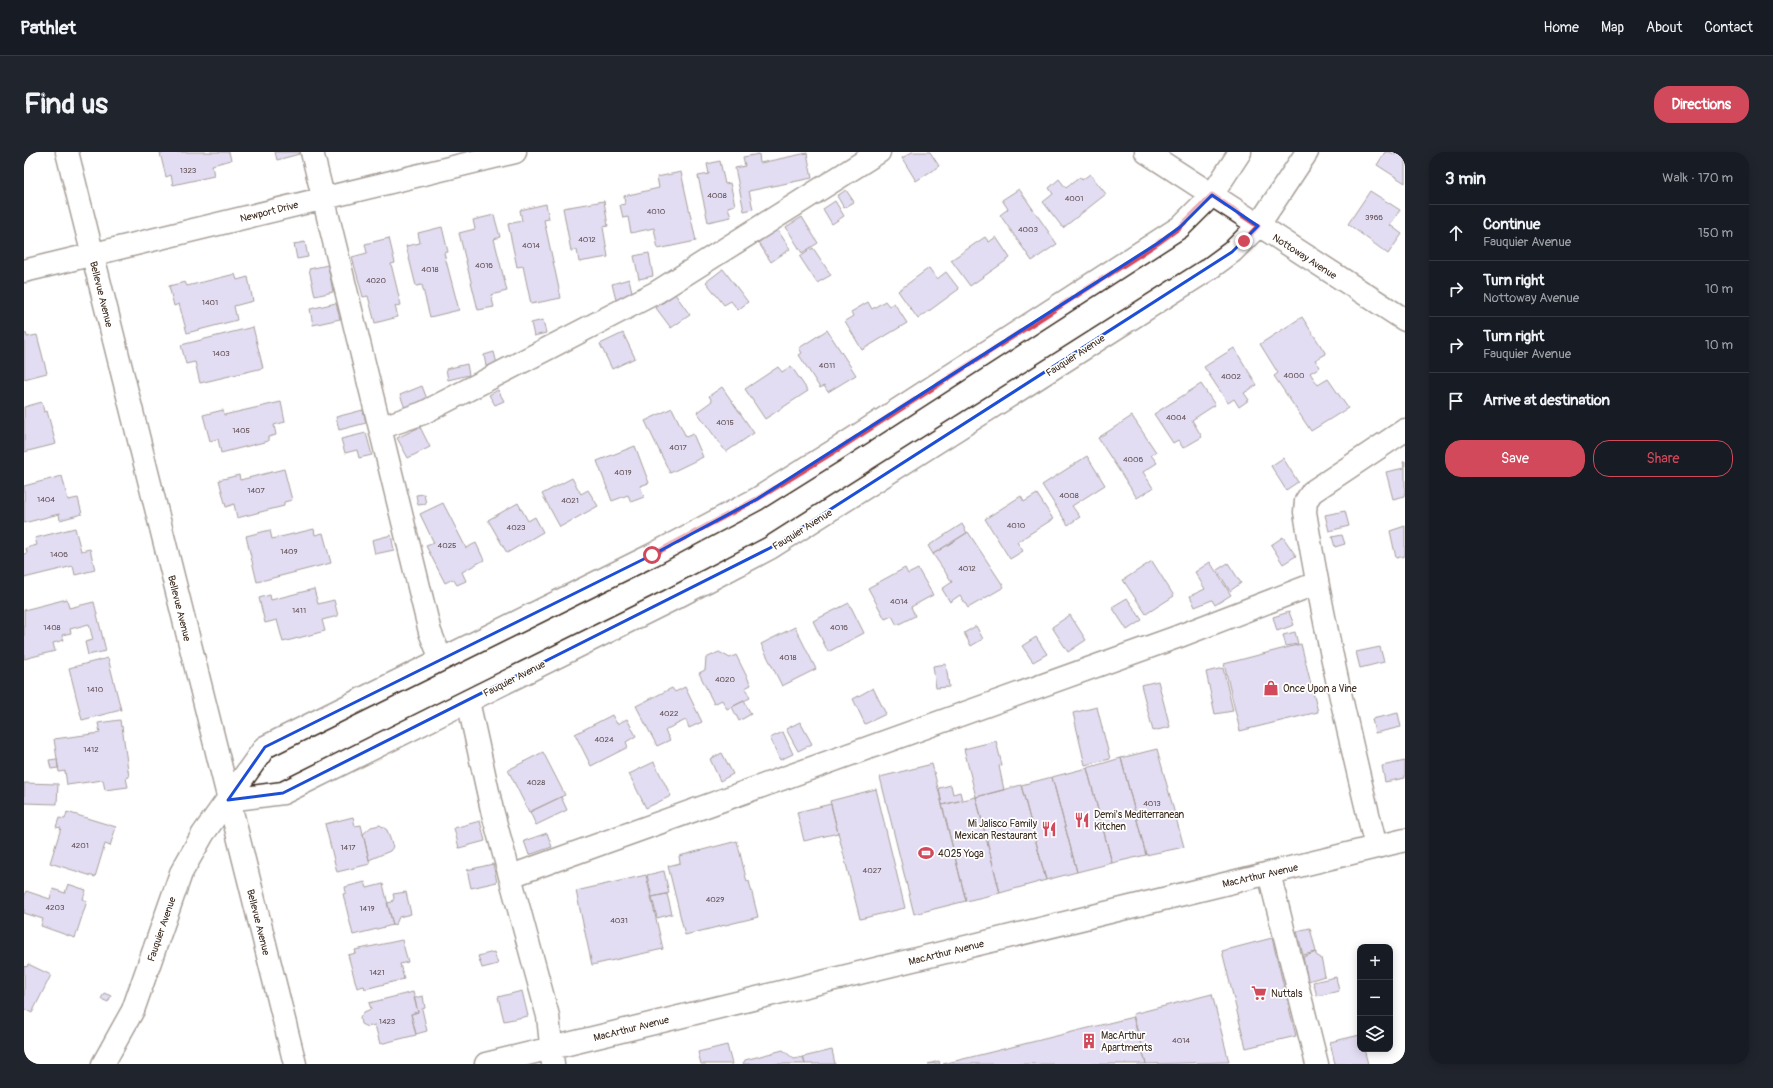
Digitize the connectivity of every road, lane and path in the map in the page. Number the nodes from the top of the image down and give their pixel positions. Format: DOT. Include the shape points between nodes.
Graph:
graph roads {
  1 [pos="67,152"];
  2 [pos="312,152"];
  3 [pos="515,152"];
  4 [pos="879,152"];
  5 [pos="1146,152"];
  6 [pos="1240,152"];
  7 [pos="1307,152"];
  8 [pos="1212,195"];
  9 [pos="324,197"];
  10 [pos="1258,226"];
  11 [pos="92,254"];
  12 [pos="24,271"];
  13 [pos="1405,320"];
  14 [pos="380,428"];
  15 [pos="1405,430"];
  16 [pos="1317,583"];
  17 [pos="441,659"];
  18 [pos="468,701"];
  19 [pos="228,800"];
  20 [pos="1405,840"];
  21 [pos="1376,847"];
  22 [pos="1269,873"];
  23 [pos="511,876"];
  24 [pos="552,1055"];
  25 [pos="103,1064"];
  26 [pos="295,1064"];
  27 [pos="486,1064"];
  28 [pos="1317,1064"];
  1 -- 11 [label="street, Bellevue Avenue"];
  2 -- 9 [label="street"];
  3 -- 9 [label="street, Newport Drive"];
  4 -- 14 [label="street" via="657,292 423,413"];
  5 -- 8 [label="street, Nottoway Avenue"];
  6 -- 8 [label="street, Fauquier Avenue"];
  7 -- 10 [label="street, Fauquier Avenue"];
  8 -- 10 [label="street, Nottoway Avenue"];
  8 -- 17 [label="street, Fauquier Avenue" via="1180,227 1158,243 757,499 652,555"];
  9 -- 11 [label="street, Newport Drive"];
  9 -- 14 [label="street"];
  10 -- 13 [label="street, Nottoway Avenue"];
  10 -- 18 [label="street, Fauquier Avenue" via="1232,252 1209,269 770,548"];
  11 -- 12 [label="street, Newport Drive"];
  11 -- 19 [label="street, Bellevue Avenue"];
  14 -- 17 [label="street" via="430,632"];
  15 -- 16 [label="street" via="1312,492 1306,501 1305,512"];
  16 -- 21 [label="street"];
  16 -- 23 [label="street" via="1162,642"];
  17 -- 19 [label="street, Fauquier Avenue" via="265,747"];
  18 -- 19 [label="street, Fauquier Avenue" via="283,793"];
  18 -- 23 [label="street" via="492,810"];
  19 -- 25 [label="street, Fauquier Avenue" via="203,834 181,873 133,1010"];
  19 -- 26 [label="street, Bellevue Avenue"];
  20 -- 21 [label="street, MacArthur Avenue"];
  21 -- 22 [label="street, MacArthur Avenue"];
  22 -- 24 [label="street, MacArthur Avenue"];
  22 -- 28 [label="street"];
  23 -- 24 [label="street" via="548,1016"];
  24 -- 27 [label="street, MacArthur Avenue"];
}
